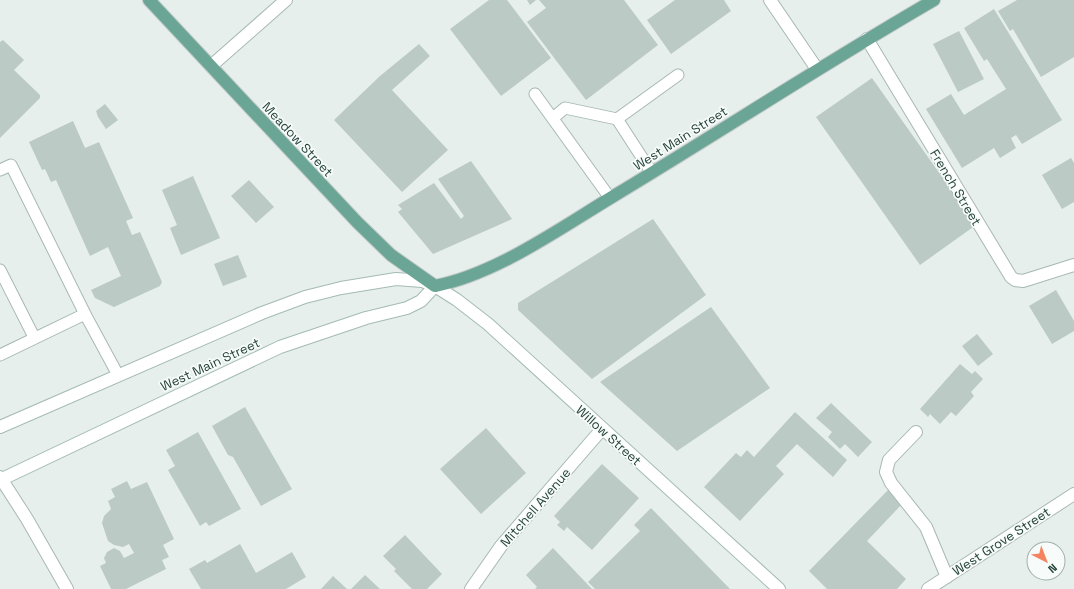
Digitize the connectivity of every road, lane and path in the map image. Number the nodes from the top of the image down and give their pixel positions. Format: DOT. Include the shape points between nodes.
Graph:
graph roads {
  1 [pos="149,0"];
  2 [pos="286,0"];
  3 [pos="770,0"];
  4 [pos="934,0"];
  5 [pos="867,39"];
  6 [pos="211,66"];
  7 [pos="817,69"];
  8 [pos="678,75"];
  9 [pos="535,94"];
  10 [pos="553,118"];
  11 [pos="617,119"];
  12 [pos="0,170"];
  13 [pos="652,173"];
  14 [pos="610,198"];
  15 [pos="1074,265"];
  16 [pos="0,270"];
  17 [pos="435,286"];
  18 [pos="85,314"];
  19 [pos="34,337"];
  20 [pos="0,354"];
  21 [pos="118,376"];
  22 [pos="0,427"];
  23 [pos="602,429"];
  24 [pos="916,432"];
  25 [pos="0,479"];
  26 [pos="1074,494"];
  27 [pos="947,577"];
  28 [pos="67,589"];
  29 [pos="471,589"];
  30 [pos="779,589"];
  31 [pos="928,589"];
  1 -- 6 [label="main road, Meadow Street"];
  2 -- 6 [label="main road"];
  3 -- 7 [label="main road"];
  4 -- 5 [label="main road, West Main Street"];
  5 -- 7 [label="main road, West Main Street"];
  5 -- 15 [label="main road, French Street" via="1011,277 1023,281"];
  6 -- 17 [label="main road, Meadow Street" via="371,237 405,266"];
  7 -- 13 [label="main road, West Main Street"];
  8 -- 11 [label="lane"];
  9 -- 10 [label="lane"];
  10 -- 11 [label="lane" via="565,108"];
  10 -- 14 [label="lane"];
  11 -- 13 [label="lane"];
  12 -- 18 [label="lane" via="11,164"];
  13 -- 14 [label="main road, West Main Street"];
  14 -- 17 [label="main road, West Main Street" via="485,270"];
  16 -- 19 [label="lane"];
  17 -- 21 [label="main road, West Main Street" via="412,279 396,279 324,292 262,313"];
  17 -- 23 [label="main road, Willow Street" via="488,324"];
  17 -- 25 [label="main road, West Main Street" via="421,301 407,308 358,320 280,347"];
  18 -- 19 [label="lane"];
  18 -- 21 [label="lane"];
  19 -- 20 [label="lane"];
  21 -- 22 [label="main road, West Main Street"];
  23 -- 29 [label="main road, Mitchell Avenue" via="506,540"];
  23 -- 30 [label="main road, Willow Street"];
  24 -- 27 [label="main road" via="889,460 886,472 891,483 926,527"];
  25 -- 28 [label="main road"];
  26 -- 27 [label="main road, West Grove Street"];
  27 -- 31 [label="main road, West Grove Street"];
}
